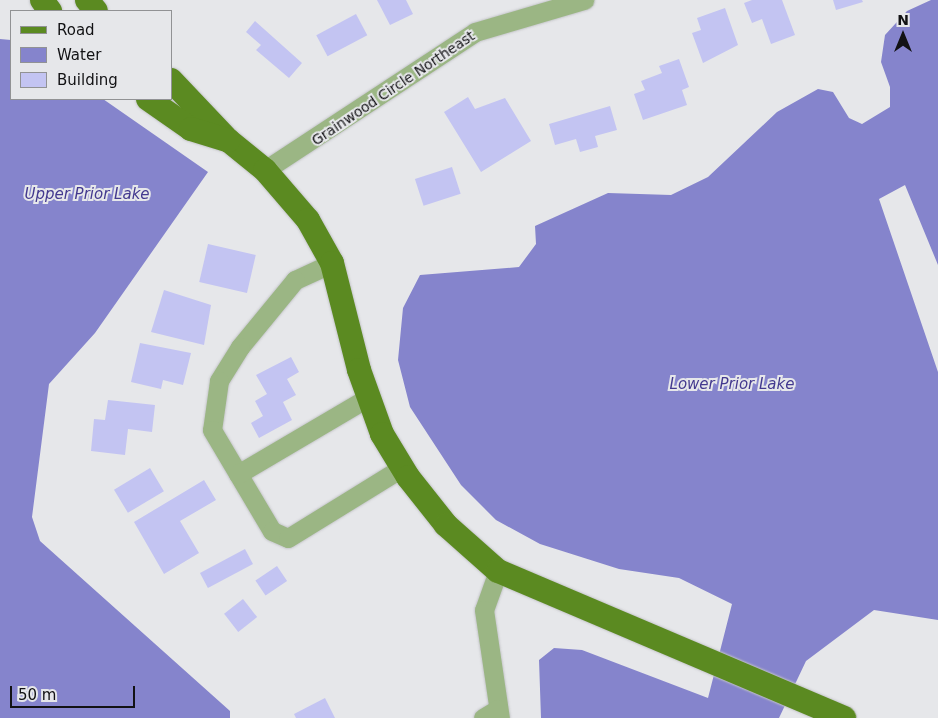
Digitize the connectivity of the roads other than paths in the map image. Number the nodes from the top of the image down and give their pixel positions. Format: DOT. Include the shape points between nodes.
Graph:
graph roads {
  1 [pos="87,0"];
  2 [pos="584,0"];
  3 [pos="95,10"];
  4 [pos="172,81"];
  5 [pos="149,100"];
  6 [pos="228,140"];
  7 [pos="265,170"];
  8 [pos="332,262"];
  9 [pos="367,398"];
  10 [pos="403,467"];
  11 [pos="238,474"];
  12 [pos="498,571"];
  13 [pos="838,714"];
  14 [pos="494,715"];
  1 -- 3 [label="main road"];
  2 -- 7 [label="street, Grainwood Circle Northeast" via="475,32"];
  4 -- 6 [label="main road"];
  5 -- 6 [label="main road" via="191,129"];
  6 -- 7 [label="main road"];
  7 -- 8 [label="main road" via="308,220"];
  8 -- 9 [label="main road"];
  8 -- 11 [label="street" via="295,280 240,347 219,381 212,430"];
  9 -- 10 [label="main road"];
  9 -- 11 [label="street"];
  10 -- 11 [label="street" via="310,528 288,538 272,531"];
  10 -- 12 [label="main road" via="446,525"];
  12 -- 13 [label="main road"];
  12 -- 14 [label="street" via="484,610"];
}
